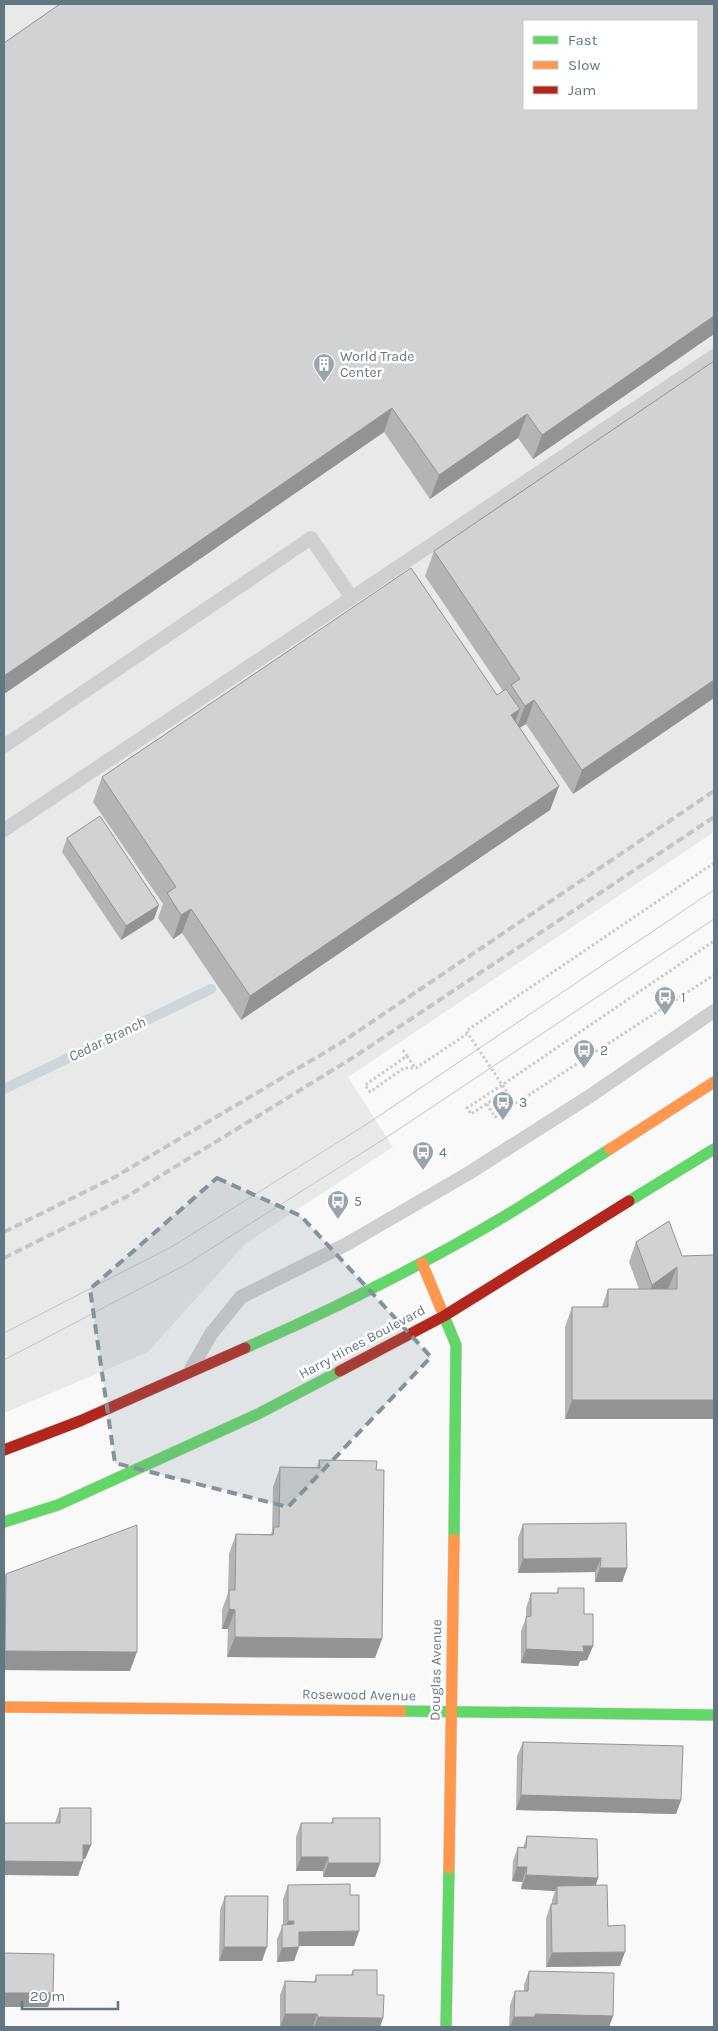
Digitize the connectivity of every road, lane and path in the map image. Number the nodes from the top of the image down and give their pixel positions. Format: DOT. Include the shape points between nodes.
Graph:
graph roads {
  1 [pos="714,356"];
  2 [pos="352,598"];
  3 [pos="4,746"];
  4 [pos="4,830"];
  5 [pos="714,864"];
  6 [pos="714,941"];
  7 [pos="714,976"];
  8 [pos="714,1011"];
  9 [pos="468,1034"];
  10 [pos="403,1050"];
  11 [pos="408,1056"];
  12 [pos="416,1068"];
  13 [pos="714,1082"];
  14 [pos="502,1085"];
  15 [pos="487,1104"];
  16 [pos="713,1153"];
  17 [pos="422,1263"];
  18 [pos="444,1316"];
  19 [pos="189,1372"];
  20 [pos="4,1450"];
  21 [pos="4,1522"];
  22 [pos="4,1707"];
  23 [pos="450,1712"];
  24 [pos="714,1715"];
  25 [pos="446,2027"];
  1 -- 2 [label="lane"];
  2 -- 3 [label="lane" via="312,538"];
  2 -- 4 [label="lane"];
  5 -- 9 [label="path" via="466,1031"];
  6 -- 14 [label="path"];
  7 -- 15 [label="path" via="495,1117"];
  8 -- 19 [label="lane" via="469,1174 345,1245 241,1298 211,1334"];
  9 -- 12 [label="path"];
  9 -- 14 [label="path"];
  10 -- 11 [label="path"];
  11 -- 12 [label="path"];
  11 -- 12 [label="path" via="365,1085 370,1092 404,1068"];
  13 -- 17 [label="main road" via="505,1216"];
  14 -- 15 [label="path" via="506,1091"];
  14 -- 15 [label="path" via="467,1108 471,1114"];
  16 -- 18 [label="main road, Harry Hines Boulevard"];
  17 -- 18 [label="main road, Douglas Avenue"];
  17 -- 19 [label="main road" via="324,1313"];
  18 -- 21 [label="main road, Harry Hines Boulevard" via="258,1414 58,1505"];
  18 -- 23 [label="main road, Douglas Avenue" via="456,1345 457,1374"];
  19 -- 20 [label="main road" via="80,1421"];
  22 -- 23 [label="main road, Rosewood Avenue" via="174,1706"];
  23 -- 24 [label="main road, Rosewood Avenue"];
  23 -- 25 [label="main road, Douglas Avenue"];
}
